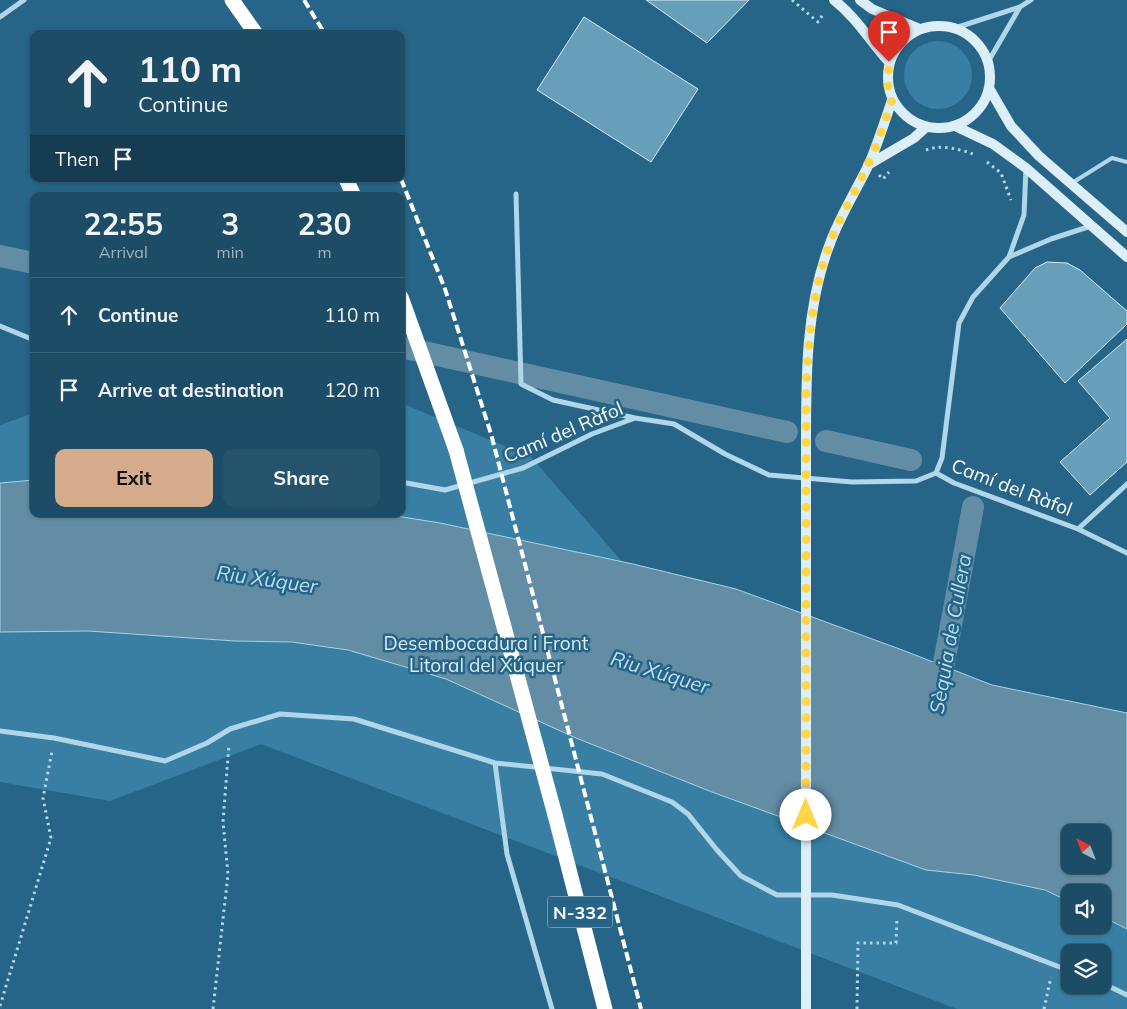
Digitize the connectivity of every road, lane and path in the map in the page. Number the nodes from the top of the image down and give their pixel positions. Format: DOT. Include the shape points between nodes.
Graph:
graph roads {
  1 [pos="24,0"];
  2 [pos="232,0"];
  3 [pos="792,0"];
  4 [pos="860,0"];
  5 [pos="1031,0"];
  6 [pos="831,4"];
  7 [pos="1020,7"];
  8 [pos="0,17"];
  9 [pos="920,28"];
  10 [pos="956,28"];
  11 [pos="253,30"];
  12 [pos="889,62"];
  13 [pos="988,62"];
  14 [pos="989,88"];
  15 [pos="892,100"];
  16 [pos="955,126"];
  17 [pos="926,127"];
  18 [pos="925,151"];
  19 [pos="974,155"];
  20 [pos="982,158"];
  21 [pos="1127,162"];
  22 [pos="868,165"];
  23 [pos="894,168"];
  24 [pos="1026,168"];
  25 [pos="1070,184"];
  26 [pos="516,194"];
  27 [pos="1012,204"];
  28 [pos="1091,226"];
  29 [pos="1127,232"];
  30 [pos="1009,257"];
  31 [pos="1127,257"];
  32 [pos="405,307"];
  33 [pos="0,326"];
  34 [pos="30,338"];
  35 [pos="635,418"];
  36 [pos="936,473"];
  37 [pos="405,483"];
  38 [pos="1127,484"];
  39 [pos="1078,529"];
  40 [pos="1127,553"];
  41 [pos="230,729"];
  42 [pos="0,731"];
  43 [pos="54,738"];
  44 [pos="496,763"];
  45 [pos="898,905"];
  46 [pos="1054,964"];
  47 [pos="1061,967"];
  48 [pos="1111,987"];
  49 [pos="1127,995"];
  50 [pos="0,1006"];
  51 [pos="213,1009"];
  52 [pos="552,1009"];
  53 [pos="605,1009"];
  54 [pos="806,1009"];
  55 [pos="857,1009"];
  56 [pos="1044,1009"];
  1 -- 8 [label="street"];
  2 -- 11 [label="highway"];
  3 -- 6 [label="path" via="818,22"];
  4 -- 9 [label="street" via="872,9"];
  5 -- 7 [label="street"];
  6 -- 12 [label="street" via="863,26"];
  7 -- 10 [label="street"];
  7 -- 13 [label="street"];
  9 -- 10 [label="street" via="938,25"];
  9 -- 12 [label="street" via="896,48"];
  10 -- 13 [label="street" via="970,36"];
  12 -- 15 [label="street" via="888,88"];
  13 -- 14 [label="street"];
  14 -- 16 [label="street" via="982,104"];
  14 -- 25 [label="street" via="1011,126"];
  15 -- 17 [label="street" via="912,121"];
  15 -- 22 [label="street"];
  16 -- 17 [label="street"];
  16 -- 24 [label="street" via="994,144"];
  17 -- 22 [label="street" via="914,138"];
  18 -- 19 [label="path" via="933,147 960,149"];
  20 -- 27 [label="path" via="1000,173"];
  21 -- 25 [label="lane" via="1112,158"];
  22 -- 23 [label="path" via="883,179"];
  22 -- 54 [label="street, bridge" via="828,246 808,343"];
  24 -- 28 [label="street"];
  24 -- 30 [label="street" via="1024,215"];
  25 -- 29 [label="street"];
  26 -- 35 [label="street" via="521,384 553,400"];
  28 -- 30 [label="street"];
  28 -- 31 [label="street"];
  30 -- 36 [label="street" via="973,297 959,324 942,458"];
  32 -- 53 [label="highway, N-332, bridge" via="456,450"];
  33 -- 34 [label="street"];
  35 -- 36 [label="street, Camí del Ràfol" via="674,424 725,454 770,475 852,482 907,482"];
  35 -- 37 [label="street, Camí del Ràfol" via="592,434 523,468 445,490"];
  36 -- 39 [label="street, Camí del Ràfol" via="954,483"];
  38 -- 39 [label="street"];
  39 -- 40 [label="street, Camí del Ràfol"];
  41 -- 43 [label="street" via="165,761"];
  41 -- 44 [label="street" via="280,714 354,719"];
  41 -- 51 [label="path" via="223,822 228,874"];
  42 -- 43 [label="street"];
  43 -- 50 [label="path" via="43,798 51,838"];
  44 -- 45 [label="street" via="602,774 672,802 701,827 741,876 777,895 832,895"];
  44 -- 52 [label="street" via="506,854"];
  45 -- 46 [label="street"];
  45 -- 55 [label="path" via="896,943 858,943"];
  46 -- 47 [label="street"];
  46 -- 56 [label="path"];
  48 -- 49 [label="street"];
}
